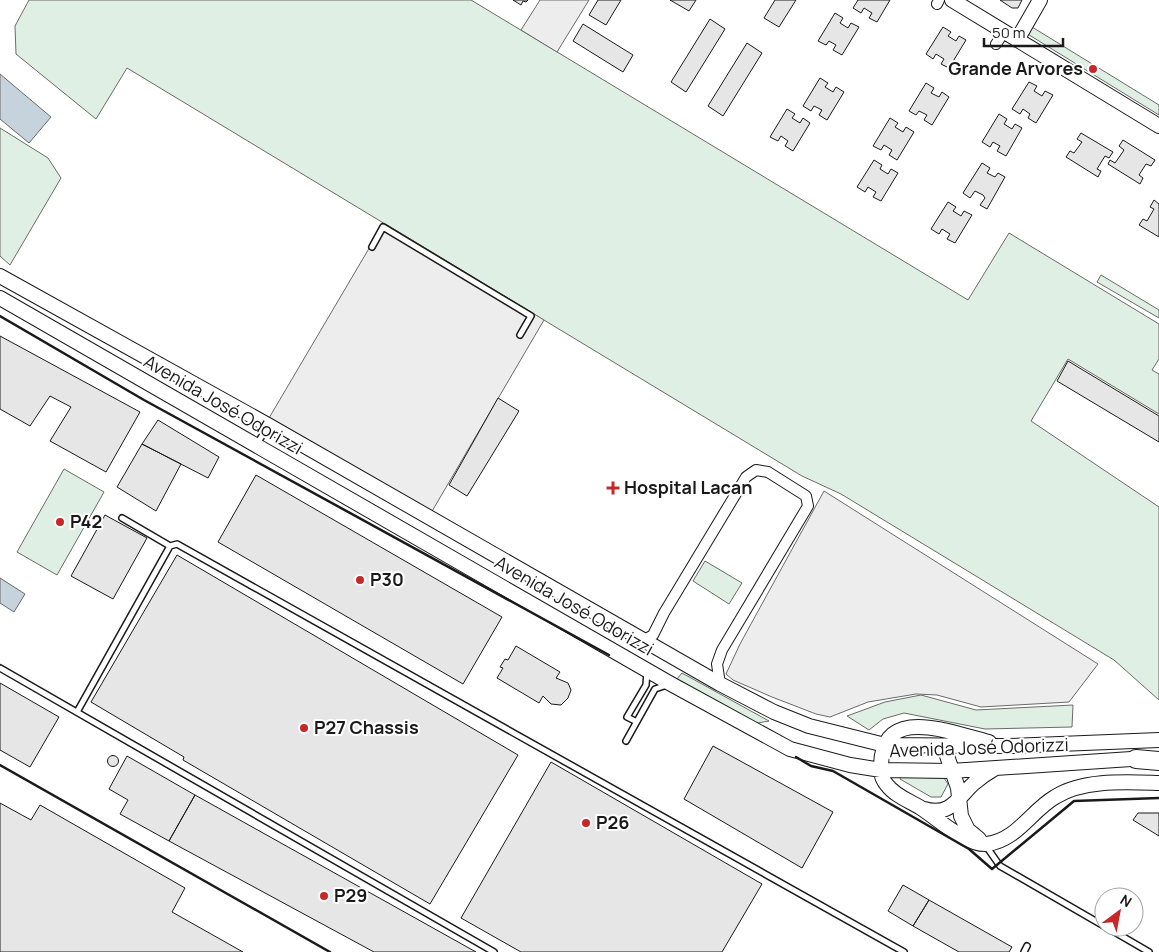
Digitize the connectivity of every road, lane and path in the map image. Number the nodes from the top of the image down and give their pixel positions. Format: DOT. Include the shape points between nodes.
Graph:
graph roads {
  1 [pos="952,0"];
  2 [pos="1040,0"];
  3 [pos="1004,32"];
  4 [pos="1017,40"];
  5 [pos="996,44"];
  6 [pos="1159,126"];
  7 [pos="372,246"];
  8 [pos="0,270"];
  9 [pos="0,276"];
  10 [pos="18,286"];
  11 [pos="0,298"];
  12 [pos="0,308"];
  13 [pos="19,309"];
  14 [pos="520,335"];
  15 [pos="268,425"];
  16 [pos="256,446"];
  17 [pos="122,518"];
  18 [pos="170,546"];
  19 [pos="644,640"];
  20 [pos="0,668"];
  21 [pos="647,669"];
  22 [pos="646,684"];
  23 [pos="671,684"];
  24 [pos="720,684"];
  25 [pos="655,689"];
  26 [pos="77,712"];
  27 [pos="635,721"];
  28 [pos="1159,740"];
  29 [pos="626,741"];
  30 [pos="885,745"];
  31 [pos="1009,746"];
  32 [pos="944,747"];
  33 [pos="1136,759"];
  34 [pos="1159,759"];
  35 [pos="994,768"];
  36 [pos="881,770"];
  37 [pos="952,771"];
  38 [pos="1159,783"];
  39 [pos="958,803"];
  40 [pos="921,808"];
  41 [pos="986,844"];
  42 [pos="1094,920"];
  43 [pos="1124,937"];
  44 [pos="1027,946"];
  45 [pos="494,952"];
  46 [pos="904,952"];
  47 [pos="1024,952"];
  48 [pos="1149,952"];
  1 -- 3 [label="main road"];
  2 -- 4 [label="main road"];
  3 -- 4 [label="main road"];
  3 -- 5 [label="street"];
  4 -- 6 [label="main road"];
  7 -- 14 [label="lane" via="383,227 439,260 531,316"];
  8 -- 10 [label="main road, Avenida José Odorizzi"];
  9 -- 10 [label="main road, Avenida José Odorizzi"];
  10 -- 15 [label="main road, Avenida José Odorizzi"];
  11 -- 13 [label="main road, Avenida José Odorizzi"];
  12 -- 13 [label="main road, Avenida José Odorizzi" via="8,311"];
  13 -- 16 [label="main road, Avenida José Odorizzi"];
  15 -- 16 [label="lane"];
  15 -- 19 [label="main road, Avenida José Odorizzi"];
  16 -- 21 [label="main road, Avenida José Odorizzi"];
  17 -- 18 [label="lane"];
  18 -- 26 [label="lane"];
  18 -- 46 [label="lane" via="177,544 195,552"];
  19 -- 24 [label="main road, Avenida José Odorizzi"];
  19 -- 24 [label="street" via="653,635 746,477 756,470 768,472 806,496 808,506 722,650 717,664"];
  20 -- 26 [label="lane"];
  21 -- 22 [label="lane"];
  21 -- 23 [label="main road, Avenida José Odorizzi"];
  22 -- 25 [label="lane"];
  22 -- 27 [label="lane" via="628,717"];
  23 -- 25 [label="lane"];
  23 -- 36 [label="main road, Avenida José Odorizzi" via="790,749"];
  24 -- 30 [label="main road, Avenida José Odorizzi" via="774,712 822,730"];
  25 -- 27 [label="lane"];
  26 -- 45 [label="lane"];
  27 -- 29 [label="lane"];
  28 -- 31 [label="main road, Avenida José Odorizzi"];
  30 -- 31 [label="main road" via="896,730 912,726"];
  30 -- 32 [label="main road, Avenida José Odorizzi"];
  30 -- 36 [label="main road"];
  31 -- 32 [label="main road, Avenida José Odorizzi"];
  32 -- 37 [label="main road"];
  33 -- 34 [label="highway"];
  33 -- 35 [label="main road, Avenida José Odorizzi"];
  35 -- 37 [label="main road, Avenida José Odorizzi"];
  35 -- 39 [label="main road" via="974,783"];
  36 -- 37 [label="main road, Avenida José Odorizzi"];
  36 -- 40 [label="main road" via="888,787"];
  37 -- 39 [label="main road" via="958,788"];
  38 -- 41 [label="main road" via="1071,789 1048,802 1010,836"];
  39 -- 40 [label="main road" via="943,811"];
  39 -- 41 [label="main road" via="965,825"];
  40 -- 41 [label="main road" via="965,837"];
  41 -- 42 [label="lane" via="1000,866"];
  43 -- 48 [label="lane"];
  44 -- 47 [label="lane"];
}
